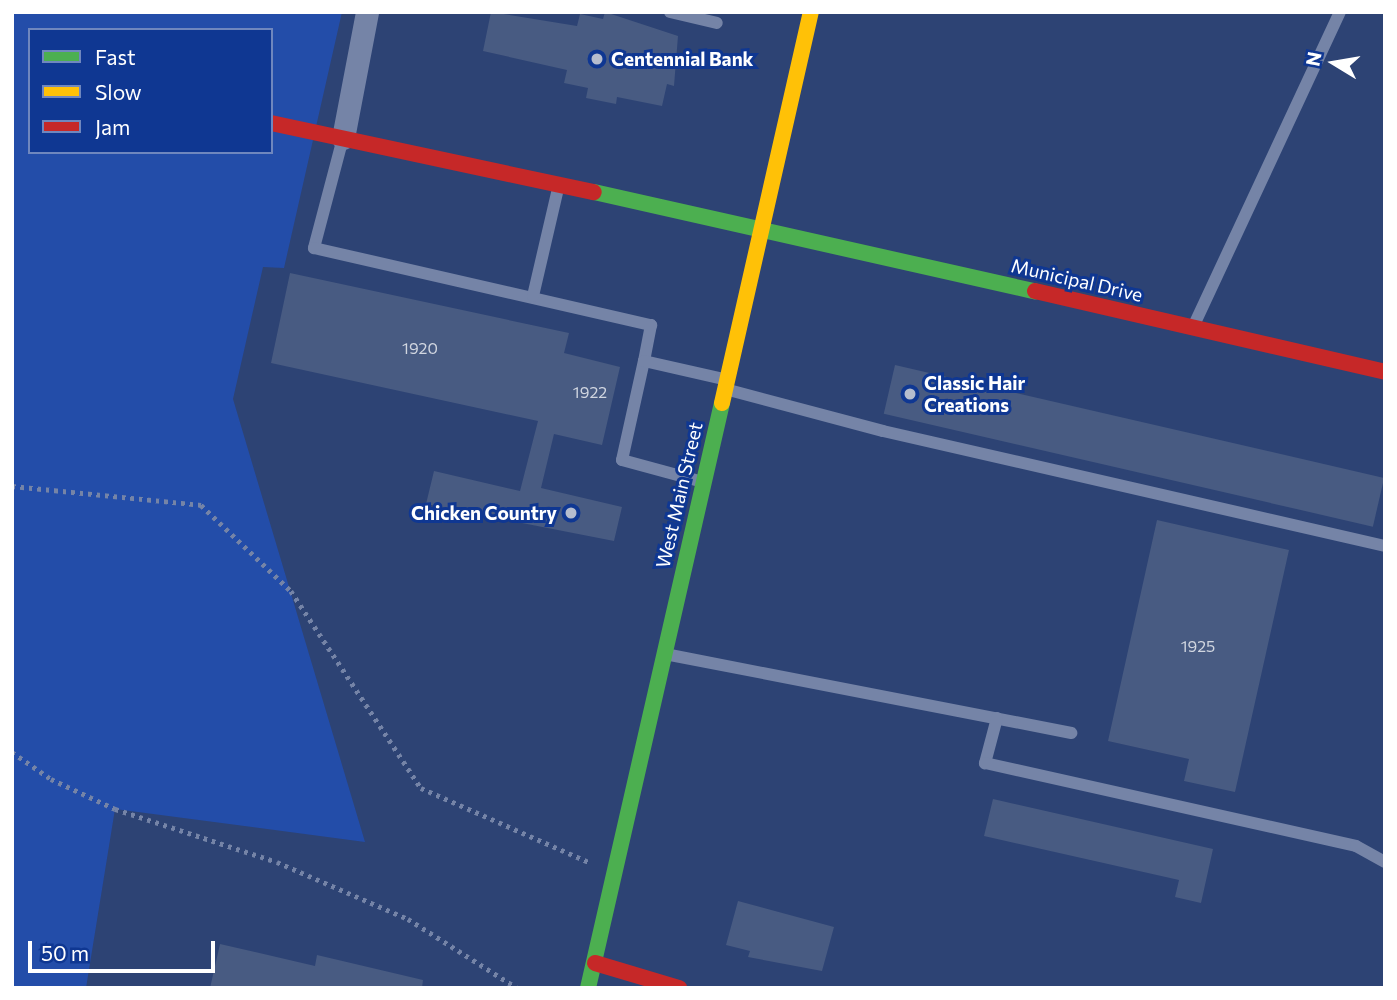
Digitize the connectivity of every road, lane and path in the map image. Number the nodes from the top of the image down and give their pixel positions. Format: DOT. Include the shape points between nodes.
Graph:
graph roads {
  1 [pos="367,12"];
  2 [pos="670,12"];
  3 [pos="811,12"];
  4 [pos="1339,12"];
  5 [pos="717,23"];
  6 [pos="273,123"];
  7 [pos="343,138"];
  8 [pos="559,183"];
  9 [pos="760,227"];
  10 [pos="533,296"];
  11 [pos="1193,329"];
  12 [pos="643,361"];
  13 [pos="1385,372"];
  14 [pos="724,384"];
  15 [pos="703,482"];
  16 [pos="12,486"];
  17 [pos="1385,546"];
  18 [pos="664,654"];
  19 [pos="997,718"];
  20 [pos="1071,733"];
  21 [pos="12,752"];
  22 [pos="1385,862"];
  23 [pos="614,873"];
  24 [pos="595,963"];
  25 [pos="517,988"];
  26 [pos="588,988"];
  27 [pos="679,988"];
  1 -- 7 [label="street"];
  2 -- 5 [label="lane"];
  3 -- 9 [label="street, West Main Street"];
  4 -- 11 [label="lane"];
  6 -- 7 [label="street, Municipal Drive"];
  7 -- 8 [label="street, Municipal Drive"];
  7 -- 10 [label="lane" via="314,248"];
  8 -- 9 [label="street, Municipal Drive"];
  8 -- 10 [label="lane"];
  9 -- 11 [label="street, Municipal Drive"];
  9 -- 14 [label="street, West Main Street"];
  10 -- 12 [label="lane" via="651,325"];
  11 -- 13 [label="street, Municipal Drive"];
  12 -- 14 [label="lane"];
  12 -- 15 [label="lane" via="622,460"];
  14 -- 15 [label="street, West Main Street"];
  14 -- 17 [label="lane" via="974,453"];
  15 -- 18 [label="street, West Main Street"];
  16 -- 23 [label="path" via="201,505 292,591 421,788"];
  18 -- 19 [label="lane"];
  18 -- 23 [label="street, West Main Street"];
  19 -- 20 [label="lane"];
  19 -- 22 [label="lane" via="985,763 1356,846"];
  21 -- 25 [label="path" via="51,779 115,809 277,862 408,919"];
  23 -- 24 [label="street, West Main Street"];
  24 -- 26 [label="street, West Main Street"];
  24 -- 27 [label="street"];
}
